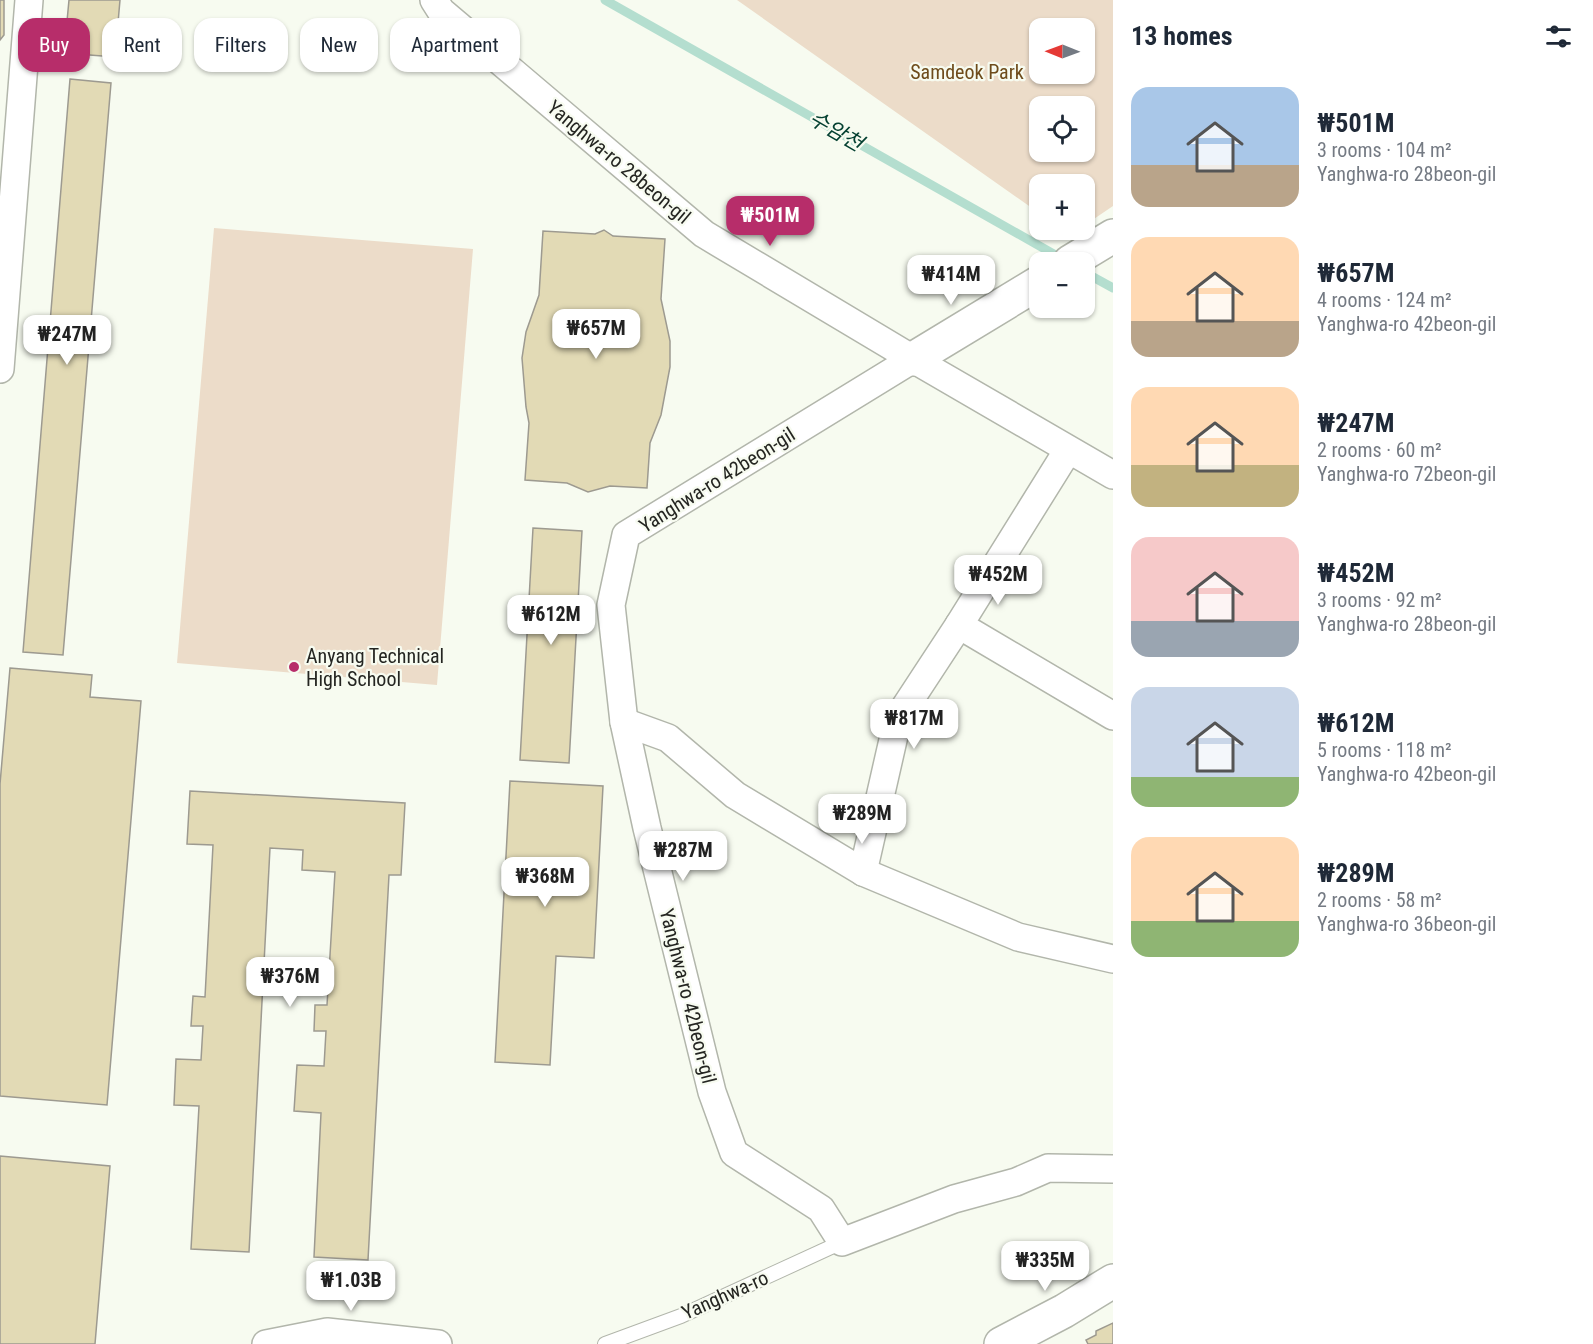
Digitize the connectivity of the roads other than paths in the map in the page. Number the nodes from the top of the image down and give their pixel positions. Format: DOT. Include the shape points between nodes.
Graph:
graph roads {
  1 [pos="29,0"];
  2 [pos="434,0"];
  3 [pos="12,65"];
  4 [pos="6,211"];
  5 [pos="1111,237"];
  6 [pos="1086,252"];
  7 [pos="1027,289"];
  8 [pos="913,359"];
  9 [pos="0,360"];
  10 [pos="1068,450"];
  11 [pos="1113,475"];
  12 [pos="959,625"];
  13 [pos="1113,716"];
  14 [pos="624,722"];
  15 [pos="863,873"];
  16 [pos="1113,960"];
  17 [pos="1113,1168"];
  18 [pos="842,1242"];
  19 [pos="1113,1281"];
  20 [pos="266,1344"];
  21 [pos="438,1344"];
  22 [pos="605,1344"];
  23 [pos="1001,1344"];
  1 -- 3 [label="street"];
  2 -- 8 [label="street, Yanghwa-ro 28beon-gil" via="441,11 704,234"];
  3 -- 4 [label="street"];
  4 -- 9 [label="street"];
  5 -- 6 [label="street"];
  7 -- 8 [label="street"];
  8 -- 10 [label="street, Yanghwa-ro 28beon-gil"];
  8 -- 14 [label="street, Yanghwa-ro 42beon-gil" via="626,535 611,605"];
  10 -- 11 [label="street, Yanghwa-ro 28beon-gil"];
  10 -- 12 [label="street"];
  12 -- 13 [label="street"];
  12 -- 15 [label="street" via="898,718"];
  14 -- 15 [label="street" via="668,738 735,795"];
  14 -- 18 [label="street, Yanghwa-ro 42beon-gil" via="712,1092 734,1153 821,1209"];
  15 -- 16 [label="street" via="1018,938"];
  17 -- 18 [label="street" via="1048,1168"];
  18 -- 22 [label="lane, Yanghwa-ro" via="681,1316"];
  19 -- 23 [label="street"];
  20 -- 21 [label="street" via="327,1332"];
}
